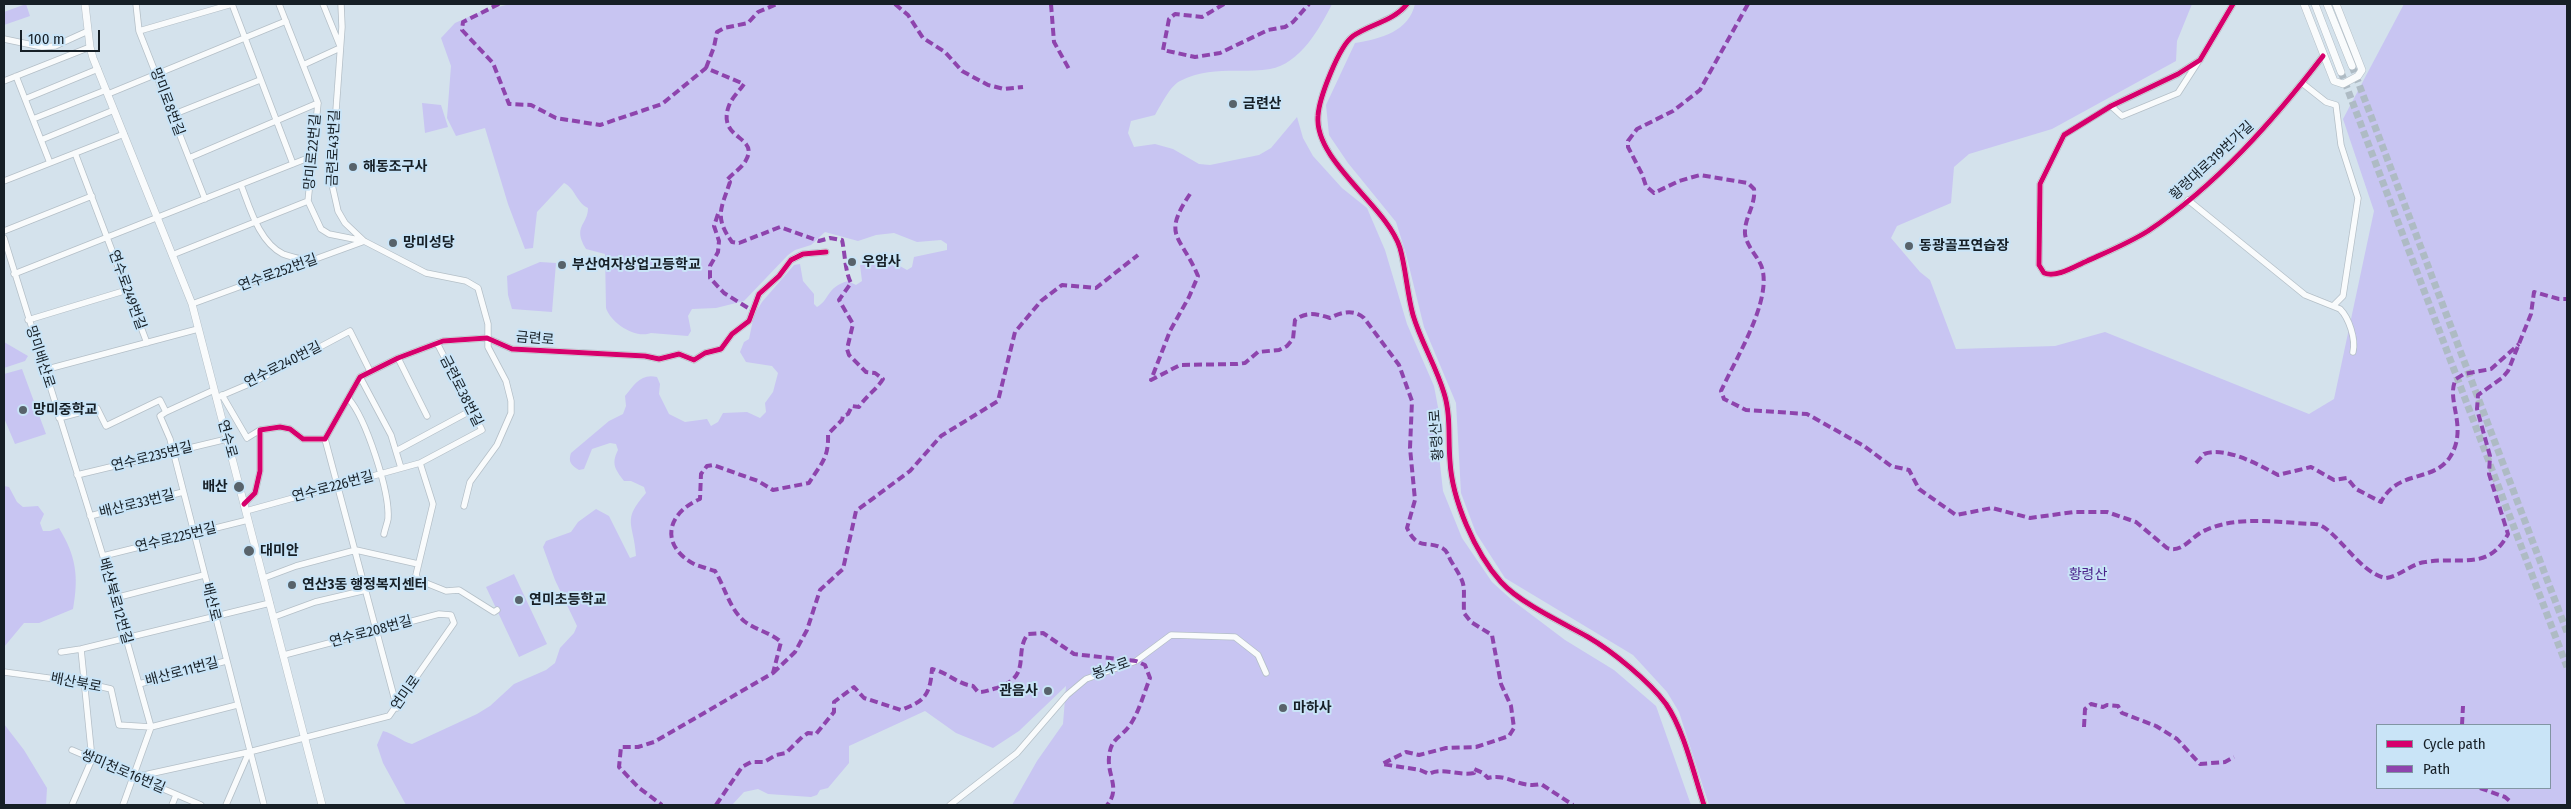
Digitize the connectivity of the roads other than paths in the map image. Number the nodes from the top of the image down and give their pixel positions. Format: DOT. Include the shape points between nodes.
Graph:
graph roads {
  1 [pos="85,4"];
  2 [pos="136,4"];
  3 [pos="232,4"];
  4 [pos="279,4"];
  5 [pos="324,4"];
  6 [pos="341,4"];
  7 [pos="1407,4"];
  8 [pos="2233,4"];
  9 [pos="2304,4"];
  10 [pos="2314,4"];
  11 [pos="2327,4"];
  12 [pos="2336,4"];
  13 [pos="286,22"];
  14 [pos="88,31"];
  15 [pos="139,31"];
  16 [pos="244,38"];
  17 [pos="4,39"];
  18 [pos="90,47"];
  19 [pos="340,48"];
  20 [pos="2323,56"];
  21 [pos="2200,60"];
  22 [pos="303,65"];
  23 [pos="2352,66"];
  24 [pos="98,69"];
  25 [pos="2341,72"];
  26 [pos="156,74"];
  27 [pos="16,76"];
  28 [pos="260,80"];
  29 [pos="4,81"];
  30 [pos="2302,83"];
  31 [pos="107,92"];
  32 [pos="25,99"];
  33 [pos="318,104"];
  34 [pos="2111,106"];
  35 [pos="114,110"];
  36 [pos="172,115"];
  37 [pos="33,119"];
  38 [pos="276,121"];
  39 [pos="124,134"];
  40 [pos="41,140"];
  41 [pos="75,154"];
  42 [pos="313,156"];
  43 [pos="188,158"];
  44 [pos="50,163"];
  45 [pos="292,164"];
  46 [pos="4,181"];
  47 [pos="241,184"];
  48 [pos="92,196"];
  49 [pos="204,199"];
  50 [pos="2188,200"];
  51 [pos="308,201"];
  52 [pos="157,218"];
  53 [pos="255,222"];
  54 [pos="4,231"];
  55 [pos="108,237"];
  56 [pos="4,238"];
  57 [pos="364,241"];
  58 [pos="826,252"];
  59 [pos="172,255"];
  60 [pos="310,261"];
  61 [pos="14,274"];
  62 [pos="127,290"];
  63 [pos="192,304"];
  64 [pos="2333,306"];
  65 [pos="28,320"];
  66 [pos="198,329"];
  67 [pos="488,338"];
  68 [pos="147,342"];
  69 [pos="437,343"];
  70 [pos="2353,352"];
  71 [pos="398,358"];
  72 [pos="44,370"];
  73 [pos="370,370"];
  74 [pos="360,377"];
  75 [pos="218,394"];
  76 [pos="348,398"];
  77 [pos="472,410"];
  78 [pos="166,412"];
  79 [pos="427,416"];
  80 [pos="59,418"];
  81 [pos="260,430"];
  82 [pos="325,438"];
  83 [pos="227,439"];
  84 [pos="173,451"];
  85 [pos="396,451"];
  86 [pos="420,463"];
  87 [pos="401,468"];
  88 [pos="380,474"];
  89 [pos="77,475"];
  90 [pos="338,485"];
  91 [pos="183,492"];
  92 [pos="464,506"];
  93 [pos="245,507"];
  94 [pos="90,516"];
  95 [pos="248,520"];
  96 [pos="194,533"];
  97 [pos="384,534"];
  98 [pos="356,550"];
  99 [pos="103,556"];
  100 [pos="418,564"];
  101 [pos="204,574"];
  102 [pos="264,578"];
  103 [pos="366,590"];
  104 [pos="115,598"];
  105 [pos="270,603"];
  106 [pos="497,610"];
  107 [pos="274,616"];
  108 [pos="215,617"];
  109 [pos="454,623"];
  110 [pos="376,631"];
  111 [pos="126,639"];
  112 [pos="81,650"];
  113 [pos="61,652"];
  114 [pos="284,655"];
  115 [pos="226,661"];
  116 [pos="4,672"];
  117 [pos="1266,673"];
  118 [pos="85,683"];
  119 [pos="139,684"];
  120 [pos="237,705"];
  121 [pos="397,708"];
  122 [pos="151,727"];
  123 [pos="305,736"];
  124 [pos="72,750"];
  125 [pos="249,752"];
  126 [pos="92,759"];
  127 [pos="135,777"];
  128 [pos="176,795"];
  129 [pos="72,805"];
  130 [pos="123,805"];
  131 [pos="172,805"];
  132 [pos="201,805"];
  133 [pos="226,805"];
  134 [pos="264,805"];
  135 [pos="322,805"];
  136 [pos="950,805"];
  137 [pos="1704,805"];
  1 -- 14 [label="main road, 연수로"];
  2 -- 15 [label="street, 망미로8번길"];
  3 -- 15 [label="street"];
  3 -- 16 [label="street"];
  4 -- 13 [label="street, 망미로22번길"];
  5 -- 19 [label="street"];
  6 -- 19 [label="street, 금련로43번길"];
  7 -- 137 [label="street, 황령산로" via="1397,14 1353,36 1343,46 1318,117 1327,148 1391,228 1400,247 1413,313 1444,392 1449,418 1453,490 1464,522 1501,582 1606,648 1627,664 1666,704 1686,748"];
  8 -- 21 [label="street, 황령대로319번가길"];
  9 -- 20 [label="main road"];
  10 -- 25 [label="main road"];
  11 -- 23 [label="main road"];
  12 -- 20 [label="main road" via="2362,74 2350,81 2337,83"];
  13 -- 16 [label="street"];
  13 -- 22 [label="street, 망미로22번길"];
  14 -- 17 [label="street" via="55,46 42,47"];
  14 -- 18 [label="main road, 연수로"];
  15 -- 26 [label="street, 망미로8번길"];
  16 -- 26 [label="street"];
  16 -- 28 [label="street"];
  18 -- 24 [label="main road, 연수로"];
  18 -- 27 [label="street"];
  19 -- 22 [label="street"];
  19 -- 57 [label="street, 금련로43번길" via="331,180 338,211"];
  20 -- 30 [label="street, 황령대로319번가길"];
  21 -- 34 [label="street, 황령대로319번가길"];
  21 -- 34 [label="street" via="2178,93 2122,116"];
  22 -- 33 [label="street, 망미로22번길"];
  24 -- 31 [label="main road, 연수로"];
  24 -- 32 [label="street"];
  26 -- 31 [label="street"];
  26 -- 36 [label="street, 망미로8번길"];
  27 -- 29 [label="street"];
  27 -- 32 [label="street"];
  28 -- 36 [label="street"];
  28 -- 38 [label="street"];
  30 -- 50 [label="street, 황령대로319번가길" via="2278,114"];
  30 -- 64 [label="street" via="2326,102 2336,105 2341,145 2358,198 2343,296"];
  31 -- 35 [label="main road, 연수로"];
  31 -- 37 [label="street"];
  32 -- 37 [label="street"];
  33 -- 38 [label="street"];
  33 -- 42 [label="street, 망미로22번길"];
  34 -- 50 [label="street, 황령대로319번가길" via="2064,135 2043,175 2039,193 2041,270 2046,274 2058,273 2125,244"];
  35 -- 39 [label="main road, 연수로"];
  35 -- 40 [label="street"];
  36 -- 43 [label="street, 망미로8번길"];
  37 -- 40 [label="street"];
  38 -- 43 [label="street"];
  38 -- 45 [label="street"];
  39 -- 41 [label="street"];
  39 -- 52 [label="main road, 연수로"];
  40 -- 44 [label="street"];
  41 -- 44 [label="street"];
  41 -- 48 [label="street, 연수로249번길"];
  42 -- 45 [label="street"];
  42 -- 51 [label="street, 망미로22번길"];
  43 -- 49 [label="street, 망미로8번길"];
  44 -- 46 [label="street"];
  45 -- 47 [label="street"];
  47 -- 49 [label="street"];
  47 -- 53 [label="street"];
  48 -- 54 [label="street"];
  48 -- 55 [label="street, 연수로249번길"];
  49 -- 52 [label="street"];
  50 -- 64 [label="street" via="2305,295"];
  51 -- 53 [label="street"];
  51 -- 57 [label="street, 망미로22번길" via="321,229 329,234"];
  52 -- 55 [label="street"];
  52 -- 59 [label="main road, 연수로"];
  53 -- 59 [label="street"];
  53 -- 60 [label="street" via="282,253"];
  55 -- 61 [label="street"];
  55 -- 62 [label="street, 연수로249번길"];
  56 -- 61 [label="street, 망미배산로"];
  57 -- 60 [label="street, 연수로252번길"];
  57 -- 67 [label="street, 금련로43번길" via="426,272 472,283 478,288 483,301"];
  58 -- 67 [label="street, 금련로" via="803,254 791,260 759,294 749,321 721,348 694,360 680,354 660,359 512,349"];
  59 -- 63 [label="main road, 연수로"];
  60 -- 63 [label="street, 연수로252번길"];
  61 -- 65 [label="street, 망미배산로"];
  62 -- 65 [label="street"];
  62 -- 68 [label="street, 연수로249번길"];
  63 -- 66 [label="main road, 연수로"];
  64 -- 70 [label="street" via="2344,314 2353,339"];
  65 -- 72 [label="street, 망미배산로"];
  66 -- 68 [label="street, 연수로249번길"];
  66 -- 75 [label="main road, 연수로"];
  67 -- 69 [label="street, 금련로"];
  67 -- 92 [label="street, 금련로43번길" via="488,347 506,381 511,413 497,445 470,482"];
  68 -- 72 [label="street, 연수로249번길"];
  69 -- 71 [label="street, 금련로"];
  69 -- 77 [label="street, 금련로38번길"];
  71 -- 73 [label="street, 금련로"];
  71 -- 79 [label="street"];
  72 -- 80 [label="street, 망미배산로"];
  73 -- 74 [label="street, 금련로"];
  73 -- 75 [label="street, 연수로240번길" via="350,330 256,381"];
  74 -- 76 [label="street, 금련로"];
  74 -- 85 [label="street" via="391,435"];
  75 -- 78 [label="street, 연수로240번길"];
  75 -- 81 [label="street" via="247,438"];
  75 -- 83 [label="main road, 연수로"];
  76 -- 82 [label="street, 금련로"];
  76 -- 88 [label="street" via="373,445"];
  77 -- 85 [label="street"];
  77 -- 86 [label="street, 금련로38번길" via="482,430"];
  78 -- 80 [label="street" via="160,400 106,426 97,408"];
  78 -- 84 [label="street, 배산로" via="160,416"];
  80 -- 89 [label="street, 망미배산로"];
  81 -- 82 [label="street" via="280,427 290,429 303,439"];
  81 -- 93 [label="street" via="260,471 255,493"];
  82 -- 90 [label="street"];
  83 -- 84 [label="street, 연수로235번길"];
  83 -- 93 [label="main road, 연수로"];
  84 -- 89 [label="street, 연수로235번길"];
  84 -- 91 [label="street, 배산로"];
  85 -- 87 [label="street"];
  86 -- 87 [label="street, 연수로226번길"];
  86 -- 100 [label="street" via="433,504"];
  87 -- 88 [label="street, 연수로226번길"];
  88 -- 90 [label="street, 연수로226번길"];
  88 -- 97 [label="street" via="387,502 388,520"];
  89 -- 94 [label="street, 배산북로12번길"];
  90 -- 93 [label="street, 연수로226번길"];
  90 -- 98 [label="street"];
  91 -- 94 [label="street, 배산로33번길"];
  91 -- 96 [label="street, 배산로"];
  93 -- 95 [label="main road, 연수로"];
  94 -- 99 [label="street, 배산북로12번길"];
  95 -- 96 [label="street, 연수로225번길"];
  95 -- 102 [label="main road, 연수로"];
  96 -- 99 [label="street, 연수로225번길"];
  96 -- 101 [label="street, 배산로"];
  98 -- 100 [label="street"];
  98 -- 102 [label="street"];
  98 -- 103 [label="street"];
  99 -- 104 [label="street, 배산북로12번길"];
  100 -- 106 [label="street" via="416,575 426,583 446,591 459,590 494,612"];
  101 -- 104 [label="street"];
  101 -- 108 [label="street, 배산로"];
  102 -- 105 [label="main road, 연수로"];
  103 -- 107 [label="street" via="314,602"];
  103 -- 110 [label="street"];
  104 -- 111 [label="street, 배산북로12번길"];
  105 -- 107 [label="main road, 연수로"];
  105 -- 108 [label="street"];
  107 -- 114 [label="main road, 연수로"];
  108 -- 111 [label="street"];
  108 -- 115 [label="street, 배산로"];
  109 -- 110 [label="street, 연수로208번길" via="451,615 439,614"];
  109 -- 121 [label="street, 연미로"];
  110 -- 114 [label="street, 연수로208번길"];
  110 -- 121 [label="street"];
  111 -- 112 [label="street"];
  111 -- 119 [label="street, 배산북로12번길"];
  112 -- 113 [label="street"];
  112 -- 118 [label="street"];
  114 -- 123 [label="main road, 연수로"];
  115 -- 119 [label="street, 배산로11번길"];
  115 -- 120 [label="street, 배산로"];
  116 -- 118 [label="street, 배산북로"];
  117 -- 136 [label="street, 봉수로" via="1258,655 1235,637 1171,634 1136,661 1086,678 1067,695 1017,754"];
  118 -- 122 [label="street, 배산북로" via="112,690 119,725"];
  118 -- 126 [label="street"];
  119 -- 122 [label="street, 배산북로12번길"];
  120 -- 122 [label="street, 배산북로"];
  120 -- 125 [label="street, 배산로"];
  121 -- 123 [label="street, 연미로" via="390,716 378,720"];
  122 -- 127 [label="street"];
  123 -- 125 [label="street, 연미로"];
  123 -- 135 [label="main road, 연수로"];
  124 -- 126 [label="street, 쌍미천로16번길"];
  125 -- 127 [label="street, 연미로"];
  125 -- 133 [label="street"];
  125 -- 134 [label="street, 배산로"];
  126 -- 127 [label="street, 쌍미천로16번길"];
  126 -- 129 [label="street"];
  127 -- 128 [label="street, 쌍미천로16번길"];
  127 -- 130 [label="street"];
  128 -- 131 [label="street"];
  128 -- 132 [label="street, 쌍미천로16번길"];
}
